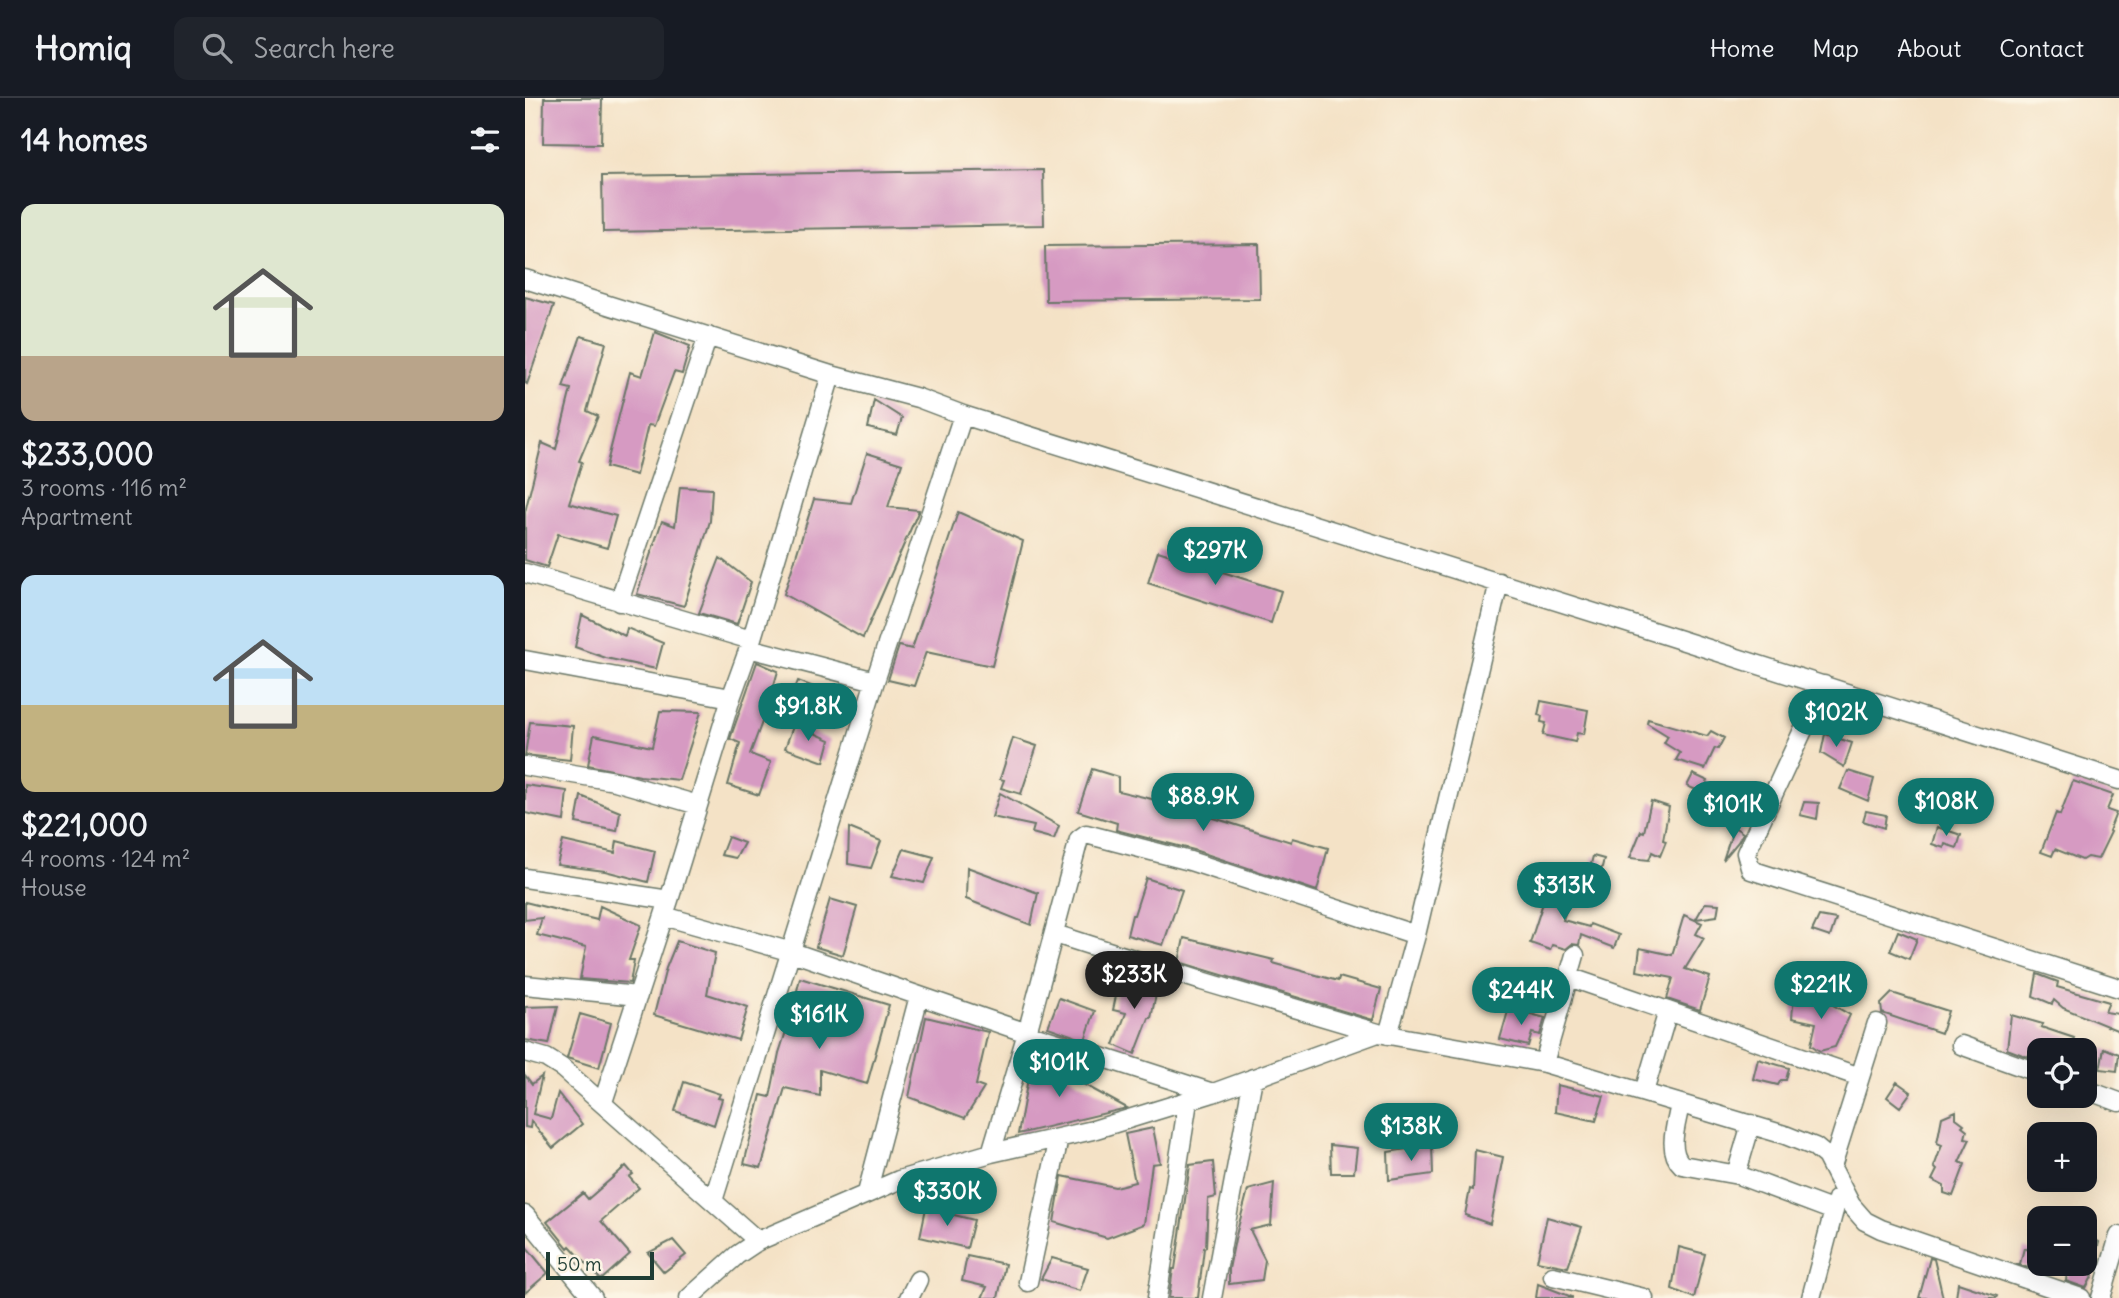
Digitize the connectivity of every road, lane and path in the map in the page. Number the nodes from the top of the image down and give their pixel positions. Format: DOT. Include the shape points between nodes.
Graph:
graph roads {
  1 [pos="525,279"];
  2 [pos="708,336"];
  3 [pos="831,375"];
  4 [pos="963,415"];
  5 [pos="525,573"];
  6 [pos="1499,582"];
  7 [pos="619,602"];
  8 [pos="750,644"];
  9 [pos="525,660"];
  10 [pos="874,681"];
  11 [pos="1824,685"];
  12 [pos="731,698"];
  13 [pos="525,766"];
  14 [pos="2119,780"];
  15 [pos="698,805"];
  16 [pos="525,878"];
  17 [pos="666,908"];
  18 [pos="1055,934"];
  19 [pos="1416,935"];
  20 [pos="792,952"];
  21 [pos="1575,955"];
  22 [pos="1569,977"];
  23 [pos="525,985"];
  24 [pos="2119,988"];
  25 [pos="638,996"];
  26 [pos="919,996"];
  27 [pos="1668,1011"];
  28 [pos="1877,1023"];
  29 [pos="1027,1033"];
  30 [pos="1383,1034"];
  31 [pos="1961,1045"];
  32 [pos="525,1052"];
  33 [pos="1544,1063"];
  34 [pos="2027,1069"];
  35 [pos="1860,1077"];
  36 [pos="1254,1078"];
  37 [pos="1644,1092"];
  38 [pos="1213,1093"];
  39 [pos="2097,1094"];
  40 [pos="1188,1101"];
  41 [pos="603,1102"];
  42 [pos="2119,1102"];
  43 [pos="1680,1104"];
  44 [pos="1751,1124"];
  45 [pos="1059,1138"];
  46 [pos="991,1153"];
  47 [pos="1832,1166"];
  48 [pos="1738,1175"];
  49 [pos="1840,1186"];
  50 [pos="867,1193"];
  51 [pos="713,1201"];
  52 [pos="1834,1211"];
  53 [pos="525,1215"];
  54 [pos="2119,1236"];
  55 [pos="758,1241"];
  56 [pos="1553,1276"];
  57 [pos="918,1280"];
  58 [pos="1028,1282"];
  59 [pos="593,1298"];
  60 [pos="689,1298"];
  61 [pos="909,1298"];
  62 [pos="1157,1298"];
  63 [pos="1212,1298"];
  64 [pos="1644,1298"];
  65 [pos="1811,1298"];
  66 [pos="2081,1298"];
  67 [pos="2101,1298"];
  1 -- 2 [label="street"];
  2 -- 3 [label="street"];
  2 -- 7 [label="street"];
  3 -- 4 [label="street"];
  3 -- 8 [label="street"];
  4 -- 6 [label="street"];
  4 -- 10 [label="street"];
  5 -- 7 [label="street"];
  6 -- 11 [label="street"];
  6 -- 19 [label="street"];
  7 -- 8 [label="street"];
  8 -- 10 [label="street"];
  8 -- 12 [label="street"];
  9 -- 12 [label="street"];
  10 -- 20 [label="street"];
  11 -- 14 [label="street"];
  11 -- 24 [label="street" via="1746,853 1751,870"];
  12 -- 15 [label="street"];
  13 -- 15 [label="street" via="615,781"];
  15 -- 17 [label="street"];
  16 -- 17 [label="street"];
  17 -- 20 [label="street"];
  17 -- 25 [label="street"];
  18 -- 19 [label="street" via="1079,839 1090,834 1190,861"];
  18 -- 29 [label="street"];
  18 -- 30 [label="street"];
  19 -- 30 [label="street"];
  20 -- 26 [label="street"];
  20 -- 51 [label="street"];
  21 -- 22 [label="street"];
  22 -- 27 [label="street"];
  22 -- 33 [label="street"];
  23 -- 25 [label="street"];
  25 -- 41 [label="street"];
  26 -- 29 [label="street"];
  26 -- 50 [label="street"];
  27 -- 35 [label="street"];
  27 -- 37 [label="street"];
  28 -- 35 [label="street"];
  29 -- 38 [label="street"];
  29 -- 46 [label="street"];
  30 -- 33 [label="street"];
  30 -- 36 [label="street"];
  31 -- 34 [label="street"];
  32 -- 41 [label="street" via="562,1068"];
  33 -- 37 [label="street"];
  35 -- 47 [label="street"];
  36 -- 38 [label="street"];
  36 -- 63 [label="street"];
  37 -- 43 [label="street"];
  38 -- 40 [label="street"];
  39 -- 42 [label="street"];
  40 -- 45 [label="street"];
  40 -- 62 [label="street"];
  41 -- 51 [label="street"];
  43 -- 44 [label="street"];
  43 -- 48 [label="street" via="1673,1151 1676,1159 1682,1165"];
  44 -- 47 [label="street" via="1815,1147"];
  44 -- 48 [label="street"];
  45 -- 46 [label="street"];
  45 -- 58 [label="street"];
  46 -- 50 [label="street"];
  47 -- 49 [label="street"];
  48 -- 52 [label="street"];
  49 -- 52 [label="street"];
  49 -- 66 [label="street" via="1865,1221 1881,1229"];
  50 -- 55 [label="street"];
  51 -- 55 [label="street"];
  52 -- 65 [label="street"];
  53 -- 59 [label="street"];
  54 -- 67 [label="street"];
  55 -- 60 [label="street"];
  56 -- 64 [label="street"];
  57 -- 61 [label="street"];
}
